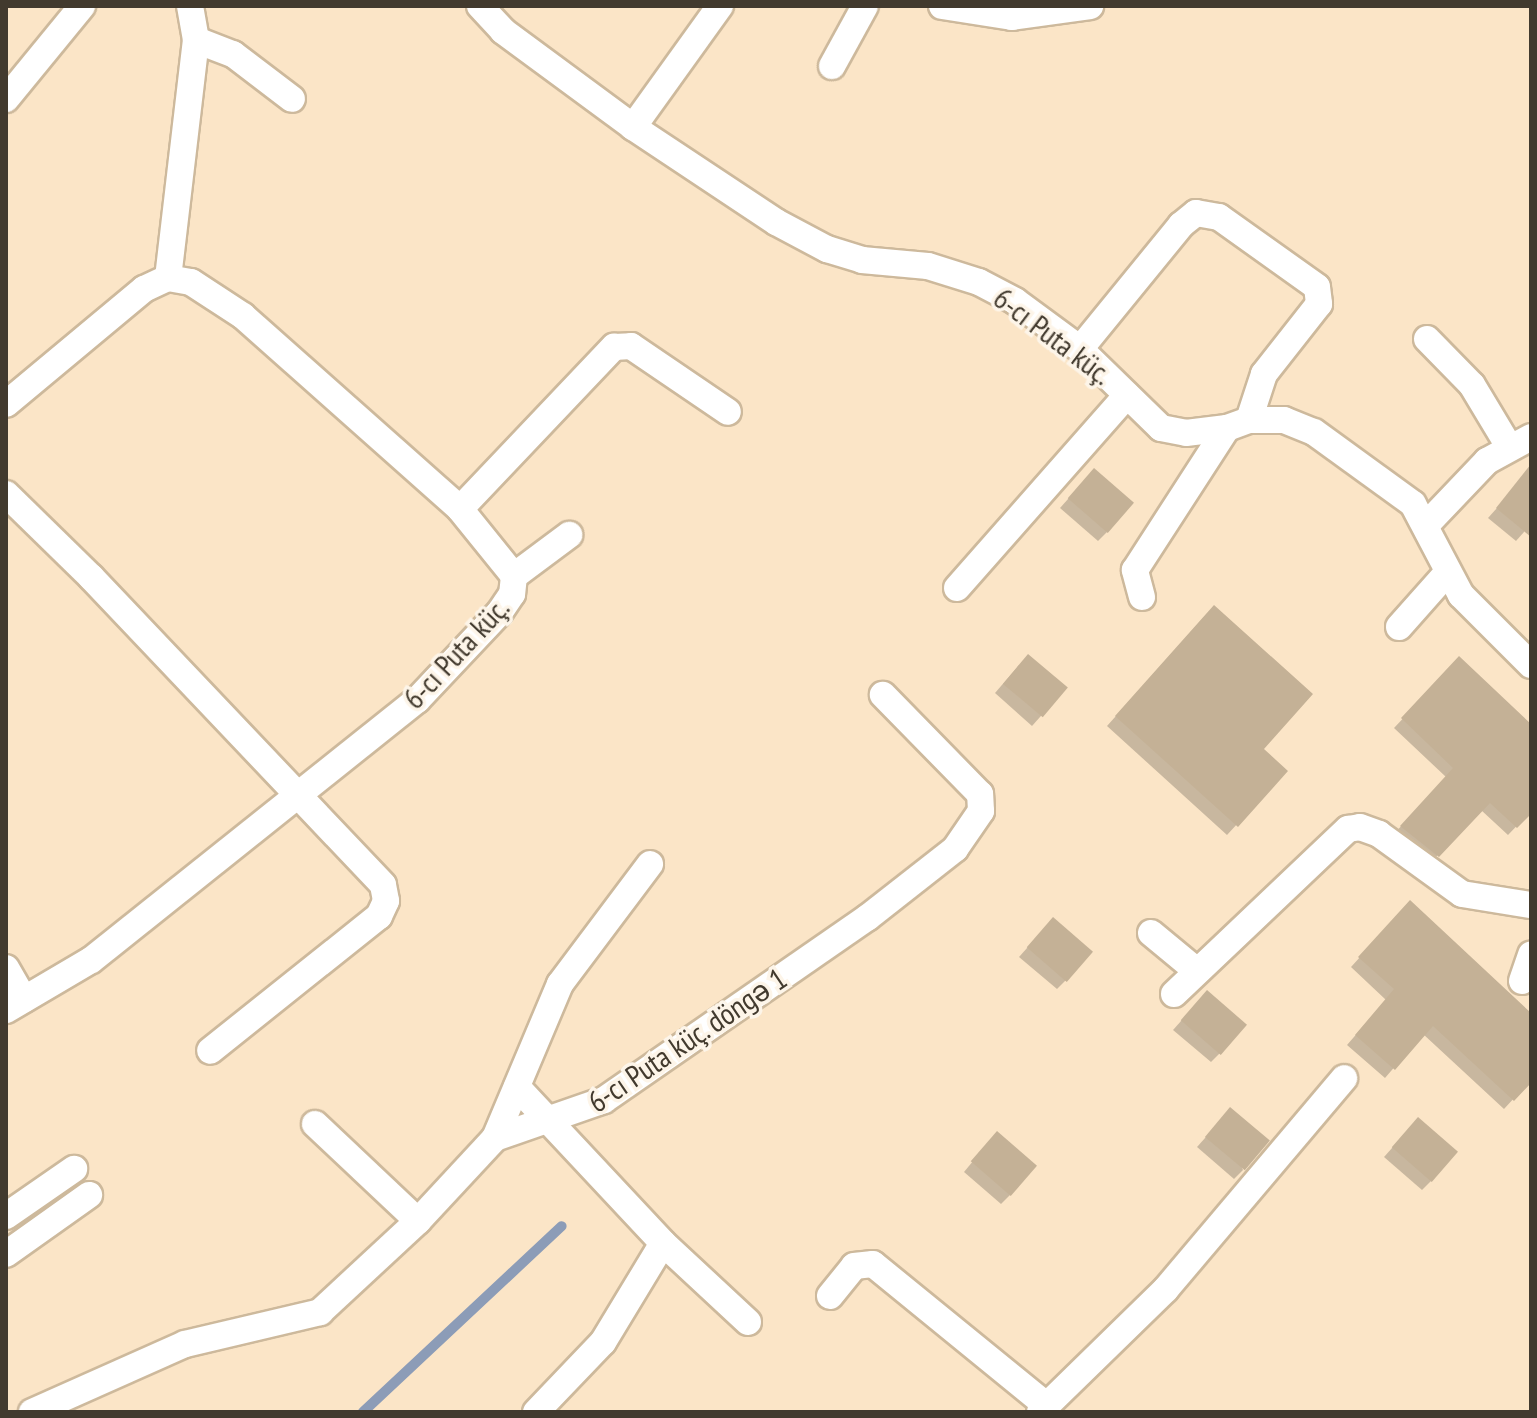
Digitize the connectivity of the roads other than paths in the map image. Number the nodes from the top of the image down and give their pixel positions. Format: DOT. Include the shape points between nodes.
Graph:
graph roads {
  1 [pos="82,6"];
  2 [pos="190,6"];
  3 [pos="480,6"];
  4 [pos="720,6"];
  5 [pos="865,6"];
  6 [pos="942,6"];
  7 [pos="1090,6"];
  8 [pos="196,40"];
  9 [pos="832,66"];
  10 [pos="6,99"];
  11 [pos="292,99"];
  12 [pos="633,127"];
  13 [pos="168,278"];
  14 [pos="1427,339"];
  15 [pos="1080,349"];
  16 [pos="1127,395"];
  17 [pos="6,404"];
  18 [pos="728,412"];
  19 [pos="1238,424"];
  20 [pos="1520,441"];
  21 [pos="6,494"];
  22 [pos="460,509"];
  23 [pos="1427,524"];
  24 [pos="569,535"];
  25 [pos="1446,574"];
  26 [pos="514,576"];
  27 [pos="957,588"];
  28 [pos="1142,597"];
  29 [pos="1399,627"];
  30 [pos="1531,665"];
  31 [pos="883,695"];
  32 [pos="296,798"];
  33 [pos="650,864"];
  34 [pos="1531,905"];
  35 [pos="1151,933"];
  36 [pos="1531,955"];
  37 [pos="6,968"];
  38 [pos="1197,971"];
  39 [pos="1522,981"];
  40 [pos="1174,994"];
  41 [pos="15,1005"];
  42 [pos="210,1051"];
  43 [pos="1344,1078"];
  44 [pos="517,1087"];
  45 [pos="315,1124"];
  46 [pos="548,1124"];
  47 [pos="495,1138"];
  48 [pos="74,1169"];
  49 [pos="89,1195"];
  50 [pos="6,1216"];
  51 [pos="418,1221"];
  52 [pos="663,1243"];
  53 [pos="6,1254"];
  54 [pos="830,1296"];
  55 [pos="748,1322"];
  56 [pos="1043,1409"];
  57 [pos="32,1412"];
  58 [pos="536,1412"];
  1 -- 10 [label="street"];
  2 -- 8 [label="street"];
  3 -- 12 [label="street, 6-cı Puta küç." via="503,31"];
  4 -- 12 [label="street"];
  5 -- 9 [label="street"];
  6 -- 7 [label="street" via="1012,17"];
  8 -- 11 [label="street" via="233,54"];
  8 -- 13 [label="street"];
  12 -- 15 [label="street, 6-cı Puta küç." via="776,222 827,249 862,260 928,266 979,282"];
  13 -- 17 [label="street" via="144,289"];
  13 -- 22 [label="street, 6-cı Puta küç." via="191,282 243,316"];
  14 -- 20 [label="street"];
  15 -- 16 [label="street, 6-cı Puta küç."];
  15 -- 19 [label="street" via="1181,225 1196,213 1219,217 1317,287 1319,304 1264,374"];
  16 -- 19 [label="street, 6-cı Puta küç." via="1161,428 1186,433"];
  16 -- 27 [label="street"];
  18 -- 22 [label="street" via="631,346 614,347"];
  19 -- 23 [label="street, 6-cı Puta küç." via="1284,420 1314,432 1398,489"];
  19 -- 28 [label="street" via="1135,570"];
  20 -- 23 [label="street"];
  21 -- 32 [label="street" via="102,587"];
  22 -- 26 [label="street, 6-cı Puta küç."];
  23 -- 25 [label="street, 6-cı Puta küç."];
  24 -- 26 [label="street"];
  25 -- 29 [label="street"];
  25 -- 30 [label="street, 6-cı Puta küç."];
  26 -- 32 [label="street, 6-cı Puta küç." via="512,594 500,612 449,670"];
  31 -- 46 [label="street, 6-cı Puta küç. döngə 1" via="980,794 981,811 971,832 867,918 604,1100"];
  32 -- 41 [label="street, 6-cı Puta küç." via="91,960"];
  32 -- 42 [label="street" via="383,885 386,901 379,916"];
  33 -- 44 [label="street" via="560,984"];
  34 -- 38 [label="street" via="1462,894 1360,827 1331,842"];
  35 -- 38 [label="street"];
  36 -- 39 [label="street"];
  37 -- 41 [label="street"];
  38 -- 40 [label="street"];
  43 -- 56 [label="street" via="1166,1289"];
  44 -- 46 [label="street"];
  44 -- 47 [label="street"];
  45 -- 51 [label="street"];
  46 -- 47 [label="street, 6-cı Puta küç. döngə 1"];
  46 -- 52 [label="street"];
  47 -- 51 [label="street"];
  48 -- 50 [label="street"];
  49 -- 53 [label="street"];
  51 -- 57 [label="street" via="320,1312 185,1344"];
  52 -- 55 [label="street"];
  52 -- 58 [label="street" via="603,1342"];
  54 -- 56 [label="street" via="854,1266 873,1264"];
}
